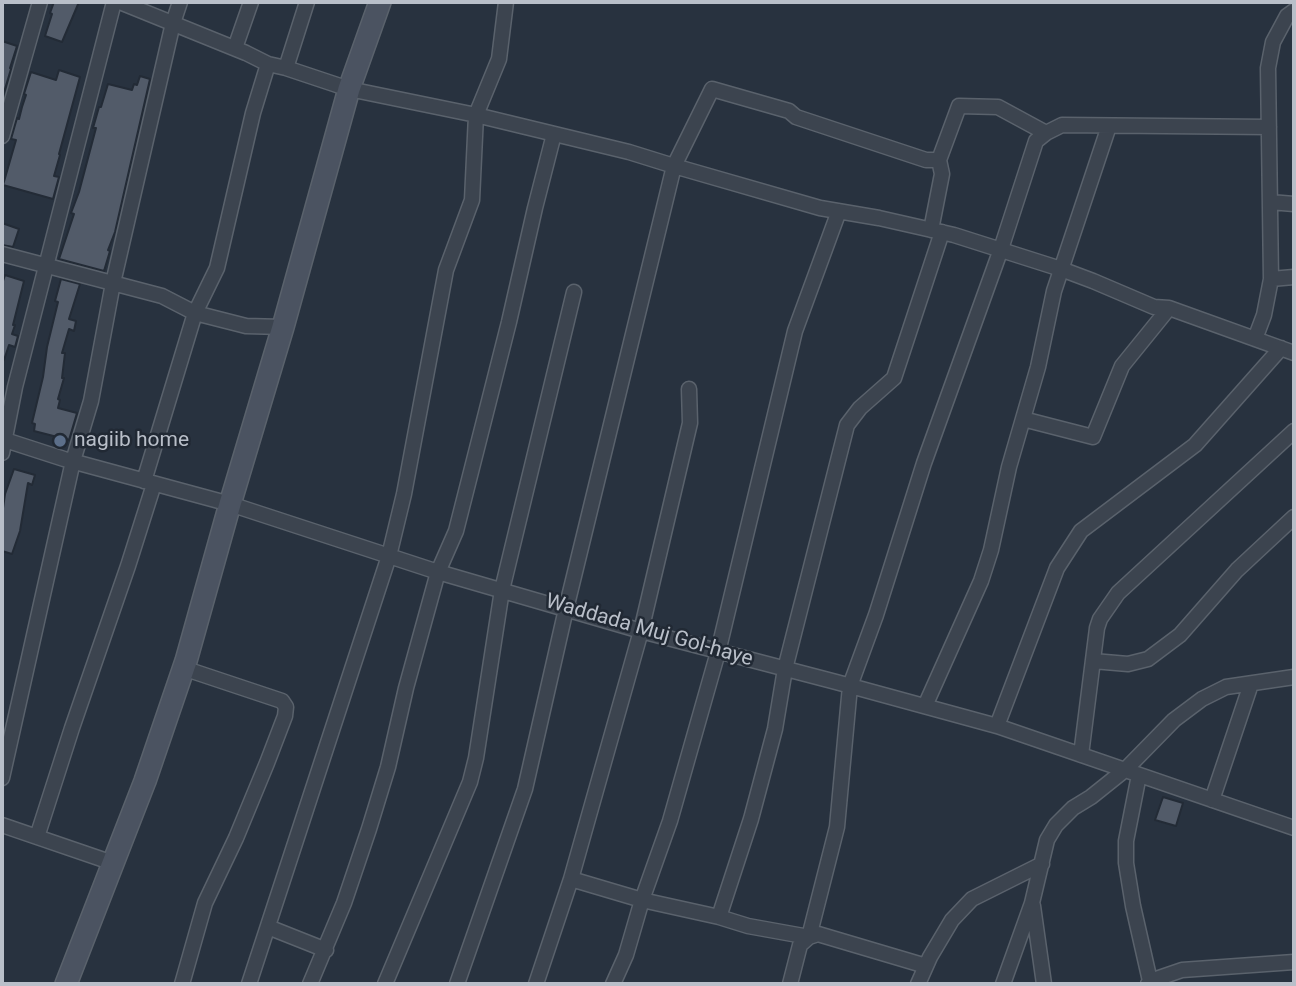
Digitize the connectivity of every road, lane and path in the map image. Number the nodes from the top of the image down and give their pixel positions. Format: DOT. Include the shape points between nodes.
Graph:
graph roads {
  1 [pos="40,2"];
  2 [pos="117,2"];
  3 [pos="180,2"];
  4 [pos="251,2"];
  5 [pos="307,2"];
  6 [pos="380,2"];
  7 [pos="506,2"];
  8 [pos="1283,2"];
  9 [pos="1294,9"];
  10 [pos="173,23"];
  11 [pos="235,48"];
  12 [pos="268,64"];
  13 [pos="285,68"];
  14 [pos="349,89"];
  15 [pos="476,115"];
  16 [pos="1109,126"];
  17 [pos="1269,127"];
  18 [pos="1046,133"];
  19 [pos="554,134"];
  20 [pos="2,136"];
  21 [pos="939,160"];
  22 [pos="674,166"];
  23 [pos="1270,202"];
  24 [pos="1294,204"];
  25 [pos="839,211"];
  26 [pos="937,231"];
  27 [pos="1001,249"];
  28 [pos="2,254"];
  29 [pos="46,266"];
  30 [pos="1061,269"];
  31 [pos="1294,277"];
  32 [pos="1270,279"];
  33 [pos="113,283"];
  34 [pos="574,292"];
  35 [pos="1169,308"];
  36 [pos="195,313"];
  37 [pos="283,327"];
  38 [pos="1255,339"];
  39 [pos="1288,350"];
  40 [pos="688,389"];
  41 [pos="1023,419"];
  42 [pos="1294,431"];
  43 [pos="3,444"];
  44 [pos="73,461"];
  45 [pos="149,483"];
  46 [pos="230,504"];
  47 [pos="1294,517"];
  48 [pos="389,556"];
  49 [pos="438,572"];
  50 [pos="502,590"];
  51 [pos="566,609"];
  52 [pos="641,631"];
  53 [pos="718,652"];
  54 [pos="1093,661"];
  55 [pos="183,668"];
  56 [pos="785,669"];
  57 [pos="1294,677"];
  58 [pos="1251,684"];
  59 [pos="850,686"];
  60 [pos="925,706"];
  61 [pos="997,726"];
  62 [pos="1081,755"];
  63 [pos="1132,772"];
  64 [pos="2,778"];
  65 [pos="1212,800"];
  66 [pos="2,825"];
  67 [pos="1294,828"];
  68 [pos="37,837"];
  69 [pos="113,863"];
  70 [pos="1042,864"];
  71 [pos="570,879"];
  72 [pos="642,900"];
  73 [pos="1032,903"];
  74 [pos="719,917"];
  75 [pos="268,927"];
  76 [pos="809,936"];
  77 [pos="326,950"];
  78 [pos="1294,962"];
  79 [pos="926,966"];
  80 [pos="1149,983"];
  81 [pos="66,984"];
  82 [pos="182,984"];
  83 [pos="249,984"];
  84 [pos="310,984"];
  85 [pos="384,984"];
  86 [pos="457,984"];
  87 [pos="536,984"];
  88 [pos="613,984"];
  89 [pos="790,984"];
  90 [pos="918,984"];
  91 [pos="1003,984"];
  92 [pos="1044,984"];
  1 -- 20 [label="street"];
  2 -- 10 [label="street"];
  2 -- 29 [label="street"];
  3 -- 10 [label="street"];
  4 -- 11 [label="street"];
  5 -- 13 [label="street"];
  6 -- 14 [label="main road"];
  7 -- 15 [label="street" via="499,59"];
  8 -- 9 [label="street"];
  9 -- 17 [label="street" via="1272,42"];
  10 -- 11 [label="street"];
  10 -- 33 [label="street"];
  11 -- 12 [label="street"];
  12 -- 13 [label="street"];
  12 -- 36 [label="street" via="216,268"];
  13 -- 14 [label="street"];
  14 -- 15 [label="street"];
  14 -- 37 [label="main road"];
  15 -- 19 [label="street"];
  15 -- 48 [label="street" via="472,200 446,270"];
  16 -- 17 [label="street"];
  16 -- 18 [label="street" via="1062,125"];
  16 -- 30 [label="street"];
  17 -- 23 [label="street"];
  18 -- 21 [label="street" via="998,107 959,106"];
  18 -- 27 [label="street" via="1036,141"];
  19 -- 22 [label="street"];
  19 -- 49 [label="street" via="456,531"];
  21 -- 22 [label="street" via="712,89"];
  21 -- 26 [label="street" via="943,174"];
  22 -- 25 [label="street"];
  22 -- 51 [label="street"];
  23 -- 24 [label="street"];
  23 -- 32 [label="street"];
  25 -- 26 [label="street"];
  25 -- 53 [label="street" via="795,331"];
  26 -- 27 [label="street"];
  26 -- 56 [label="street" via="894,378 847,425"];
  27 -- 30 [label="street"];
  27 -- 59 [label="street" via="923,463"];
  28 -- 29 [label="street"];
  29 -- 33 [label="street"];
  29 -- 43 [label="street"];
  30 -- 35 [label="street" via="1154,307"];
  30 -- 41 [label="street"];
  31 -- 32 [label="street"];
  32 -- 38 [label="street"];
  33 -- 36 [label="street" via="162,296"];
  33 -- 44 [label="street" via="91,401"];
  34 -- 50 [label="street"];
  35 -- 38 [label="street"];
  35 -- 41 [label="street" via="1122,366 1093,437"];
  36 -- 37 [label="street" via="246,327"];
  36 -- 45 [label="street"];
  37 -- 46 [label="main road"];
  38 -- 39 [label="street"];
  39 -- 61 [label="street" via="1195,444 1081,531 1057,568"];
  40 -- 52 [label="street" via="690,423"];
  41 -- 60 [label="street" via="981,581"];
  42 -- 54 [label="street" via="1118,593 1100,619"];
  43 -- 44 [label="street, Waddada Muj Gol-haye"];
  44 -- 45 [label="street, Waddada Muj Gol-haye"];
  44 -- 64 [label="street"];
  45 -- 46 [label="street, Waddada Muj Gol-haye"];
  45 -- 68 [label="street" via="128,566"];
  46 -- 48 [label="street, Waddada Muj Gol-haye"];
  46 -- 55 [label="main road"];
  47 -- 54 [label="street" via="1237,570 1180,635 1148,659 1128,664"];
  48 -- 49 [label="street, Waddada Muj Gol-haye"];
  48 -- 75 [label="street"];
  49 -- 50 [label="street, Waddada Muj Gol-haye"];
  49 -- 77 [label="street" via="369,829"];
  50 -- 51 [label="street, Waddada Muj Gol-haye"];
  50 -- 85 [label="street" via="470,782"];
  51 -- 52 [label="street, Waddada Muj Gol-haye"];
  51 -- 86 [label="street" via="525,789"];
  52 -- 53 [label="street, Waddada Muj Gol-haye"];
  52 -- 71 [label="street"];
  53 -- 56 [label="street, Waddada Muj Gol-haye"];
  53 -- 72 [label="street" via="670,821"];
  54 -- 62 [label="street"];
  55 -- 69 [label="main road"];
  55 -- 82 [label="street" via="282,701 286,707 267,763 205,903"];
  56 -- 59 [label="street, Waddada Muj Gol-haye"];
  56 -- 74 [label="street" via="775,729"];
  57 -- 58 [label="street"];
  58 -- 63 [label="street" via="1226,687 1202,699 1174,720"];
  58 -- 65 [label="street"];
  59 -- 60 [label="street, Waddada Muj Gol-haye"];
  59 -- 76 [label="street" via="837,827"];
  60 -- 61 [label="street, Waddada Muj Gol-haye"];
  61 -- 62 [label="street, Waddada Muj Gol-haye"];
  62 -- 63 [label="street, Waddada Muj Gol-haye"];
  63 -- 65 [label="street, Waddada Muj Gol-haye"];
  63 -- 70 [label="street" via="1073,808 1056,824"];
  63 -- 80 [label="street" via="1126,863"];
  65 -- 67 [label="street, Waddada Muj Gol-haye"];
  66 -- 68 [label="street"];
  68 -- 69 [label="street"];
  69 -- 81 [label="main road"];
  70 -- 73 [label="street"];
  70 -- 79 [label="street" via="972,899 952,920"];
  71 -- 72 [label="street"];
  71 -- 87 [label="street"];
  72 -- 74 [label="street"];
  72 -- 88 [label="street"];
  73 -- 91 [label="street"];
  73 -- 92 [label="street"];
  74 -- 76 [label="street"];
  75 -- 77 [label="street"];
  75 -- 83 [label="street"];
  76 -- 79 [label="street" via="818,934"];
  76 -- 89 [label="street" via="800,945"];
  77 -- 84 [label="street"];
  78 -- 80 [label="street" via="1182,970"];
  79 -- 90 [label="street"];
}
